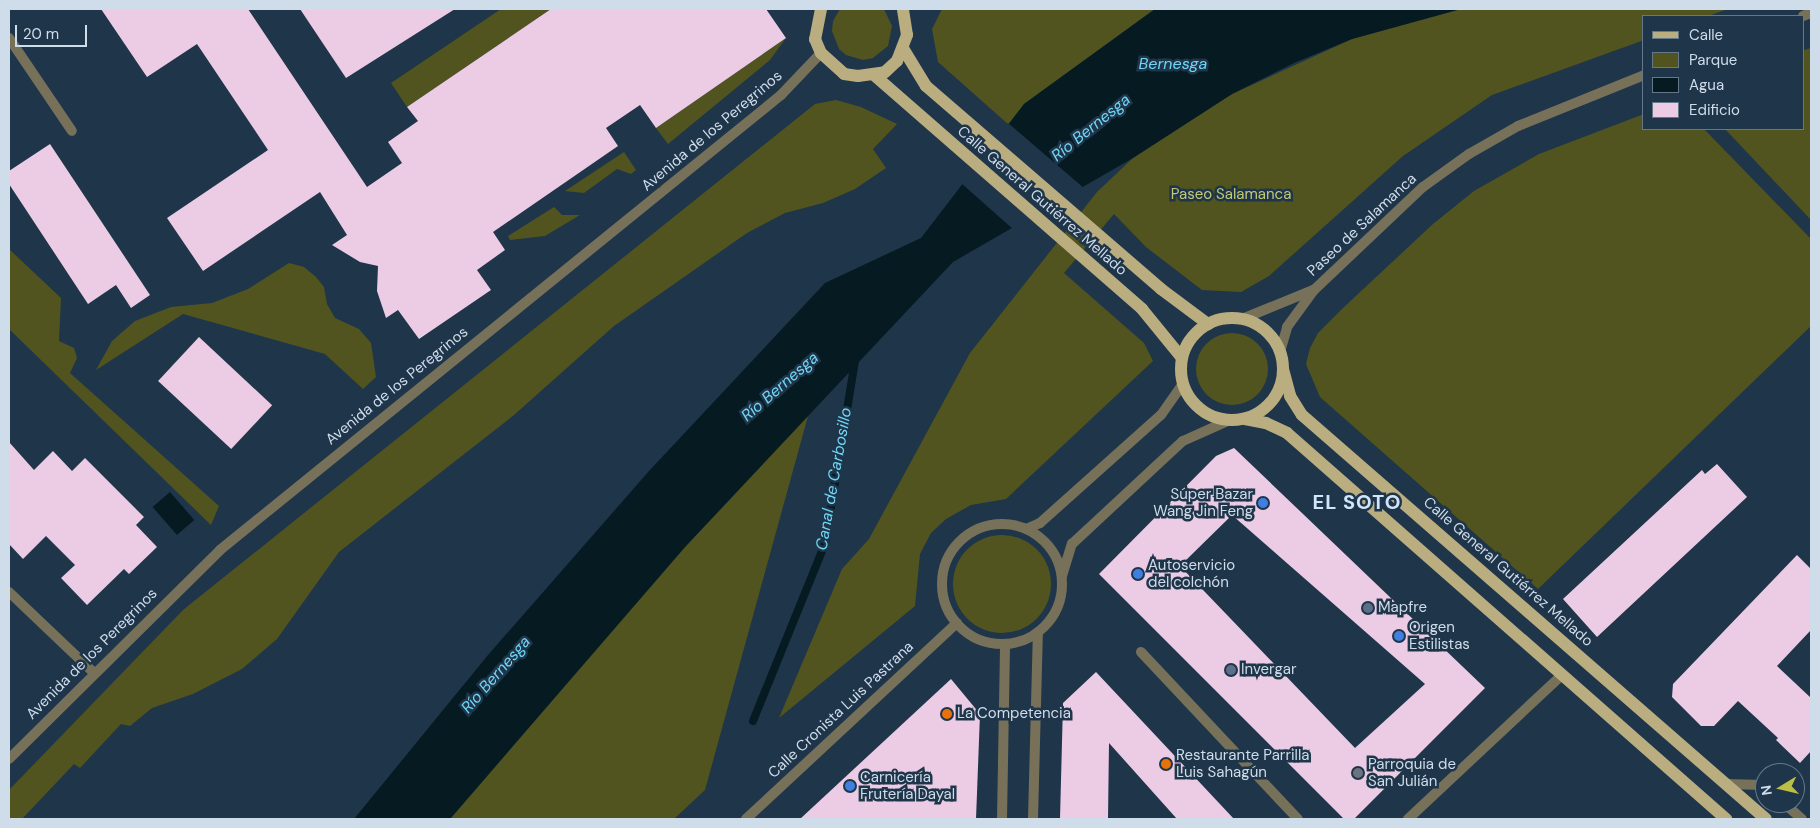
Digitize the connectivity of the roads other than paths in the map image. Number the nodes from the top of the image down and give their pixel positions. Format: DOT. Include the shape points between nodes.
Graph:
graph roads {
  1 [pos="821,9"];
  2 [pos="903,9"];
  3 [pos="9,38"];
  4 [pos="904,50"];
  5 [pos="821,53"];
  6 [pos="874,75"];
  7 [pos="1642,76"];
  8 [pos="72,131"];
  9 [pos="1314,290"];
  10 [pos="1242,319"];
  11 [pos="1208,324"];
  12 [pos="1280,352"];
  13 [pos="1182,358"];
  14 [pos="1283,369"];
  15 [pos="1183,383"];
  16 [pos="1245,419"];
  17 [pos="1230,420"];
  18 [pos="1026,529"];
  19 [pos="1062,577"];
  20 [pos="9,592"];
  21 [pos="957,623"];
  22 [pos="1038,632"];
  23 [pos="1005,644"];
  24 [pos="1141,652"];
  25 [pos="94,672"];
  26 [pos="1562,675"];
  27 [pos="9,760"];
  28 [pos="1725,784"];
  29 [pos="1755,785"];
  30 [pos="746,819"];
  31 [pos="1002,819"];
  32 [pos="1033,819"];
  33 [pos="1298,819"];
  34 [pos="1408,819"];
  35 [pos="1726,819"];
  36 [pos="1766,819"];
  1 -- 5 [label="main road" via="815,39"];
  2 -- 4 [label="main road" via="908,24"];
  3 -- 8 [label="street"];
  4 -- 6 [label="main road" via="885,72"];
  4 -- 11 [label="main road, Calle General Gutiérrez Mellado" via="926,86 1096,235"];
  5 -- 6 [label="main road" via="844,74"];
  5 -- 25 [label="street, Avenida de los Peregrinos" via="781,95 220,550"];
  6 -- 13 [label="main road, Calle General Gutiérrez Mellado" via="1142,310"];
  7 -- 9 [label="street, Paseo de Salamanca" via="1518,126 1469,154 1402,206"];
  9 -- 10 [label="street, Paseo de Salamanca"];
  9 -- 12 [label="street, Paseo de Salamanca" via="1287,326"];
  10 -- 11 [label="main road" via="1224,318"];
  10 -- 12 [label="main road" via="1264,331"];
  11 -- 13 [label="main road" via="1194,334"];
  12 -- 14 [label="main road"];
  13 -- 15 [label="main road"];
  14 -- 16 [label="main road" via="1280,386 1272,401"];
  14 -- 28 [label="main road, Calle General Gutiérrez Mellado" via="1290,396 1302,415"];
  15 -- 17 [label="main road" via="1200,409 1214,417"];
  15 -- 18 [label="street" via="1161,415 1040,523"];
  16 -- 17 [label="main road"];
  16 -- 26 [label="main road" via="1266,423 1287,433"];
  17 -- 19 [label="street" via="1184,441 1072,544"];
  18 -- 19 [label="street" via="1044,540"];
  18 -- 21 [label="street" via="1006,524 985,526 952,550 944,570 942,590 947,608"];
  19 -- 22 [label="street" via="1061,598"];
  20 -- 25 [label="street"];
  21 -- 23 [label="street" via="970,635 987,642"];
  21 -- 30 [label="street, Calle Cronista Luis Pastrana"];
  22 -- 23 [label="street" via="1022,641"];
  22 -- 32 [label="street"];
  23 -- 31 [label="street"];
  24 -- 33 [label="street"];
  25 -- 27 [label="street, Avenida de los Peregrinos"];
  26 -- 34 [label="street"];
  26 -- 35 [label="main road"];
  28 -- 29 [label="street"];
  28 -- 36 [label="main road, Calle General Gutiérrez Mellado"];
}
